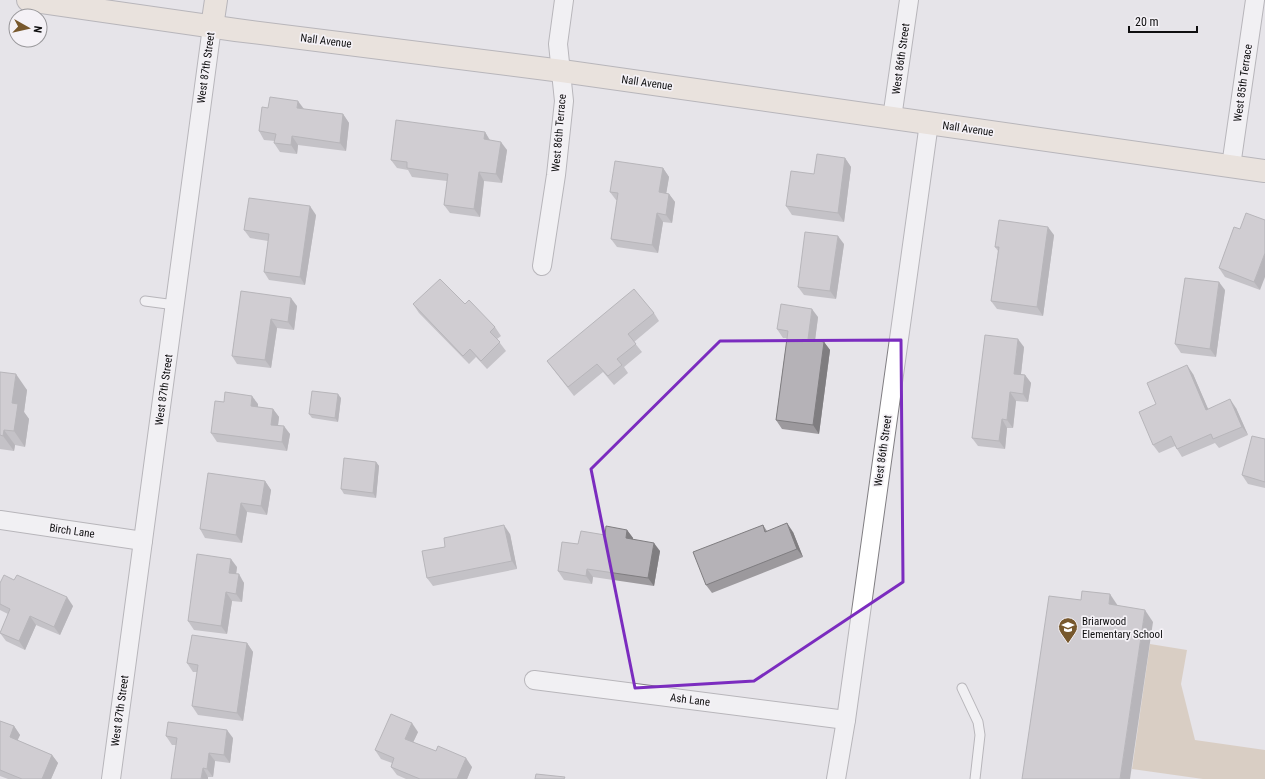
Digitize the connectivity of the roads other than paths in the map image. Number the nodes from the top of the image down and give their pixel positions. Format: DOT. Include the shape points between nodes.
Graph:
graph roads {
  1 [pos="28,0"];
  2 [pos="216,0"];
  3 [pos="564,0"];
  4 [pos="909,0"];
  5 [pos="1255,0"];
  6 [pos="212,26"];
  7 [pos="562,71"];
  8 [pos="892,118"];
  9 [pos="929,123"];
  10 [pos="1231,166"];
  11 [pos="1265,171"];
  12 [pos="542,266"];
  13 [pos="145,301"];
  14 [pos="175,305"];
  15 [pos="0,520"];
  16 [pos="143,541"];
  17 [pos="534,680"];
  18 [pos="962,688"];
  19 [pos="846,720"];
  20 [pos="111,779"];
  21 [pos="836,779"];
  22 [pos="975,779"];
  1 -- 6 [label="main road, Nall Avenue"];
  2 -- 6 [label="main road, West 87th Street"];
  3 -- 7 [label="street, West 86th Terrace" via="558,44"];
  4 -- 8 [label="street, West 86th Street"];
  5 -- 10 [label="street, West 85th Terrace"];
  6 -- 7 [label="main road, Nall Avenue"];
  6 -- 14 [label="street, West 87th Street"];
  7 -- 8 [label="main road, Nall Avenue"];
  7 -- 12 [label="street, West 86th Terrace" via="564,101"];
  8 -- 9 [label="main road, Nall Avenue"];
  9 -- 10 [label="main road, Nall Avenue"];
  9 -- 19 [label="street, West 86th Street"];
  10 -- 11 [label="main road, Nall Avenue"];
  13 -- 14 [label="lane"];
  14 -- 16 [label="street, West 87th Street"];
  15 -- 16 [label="street, Birch Lane"];
  16 -- 20 [label="street, West 87th Street"];
  17 -- 19 [label="street, Ash Lane"];
  18 -- 22 [label="lane" via="978,722 980,735"];
  19 -- 21 [label="street, West 86th Street"];
}
